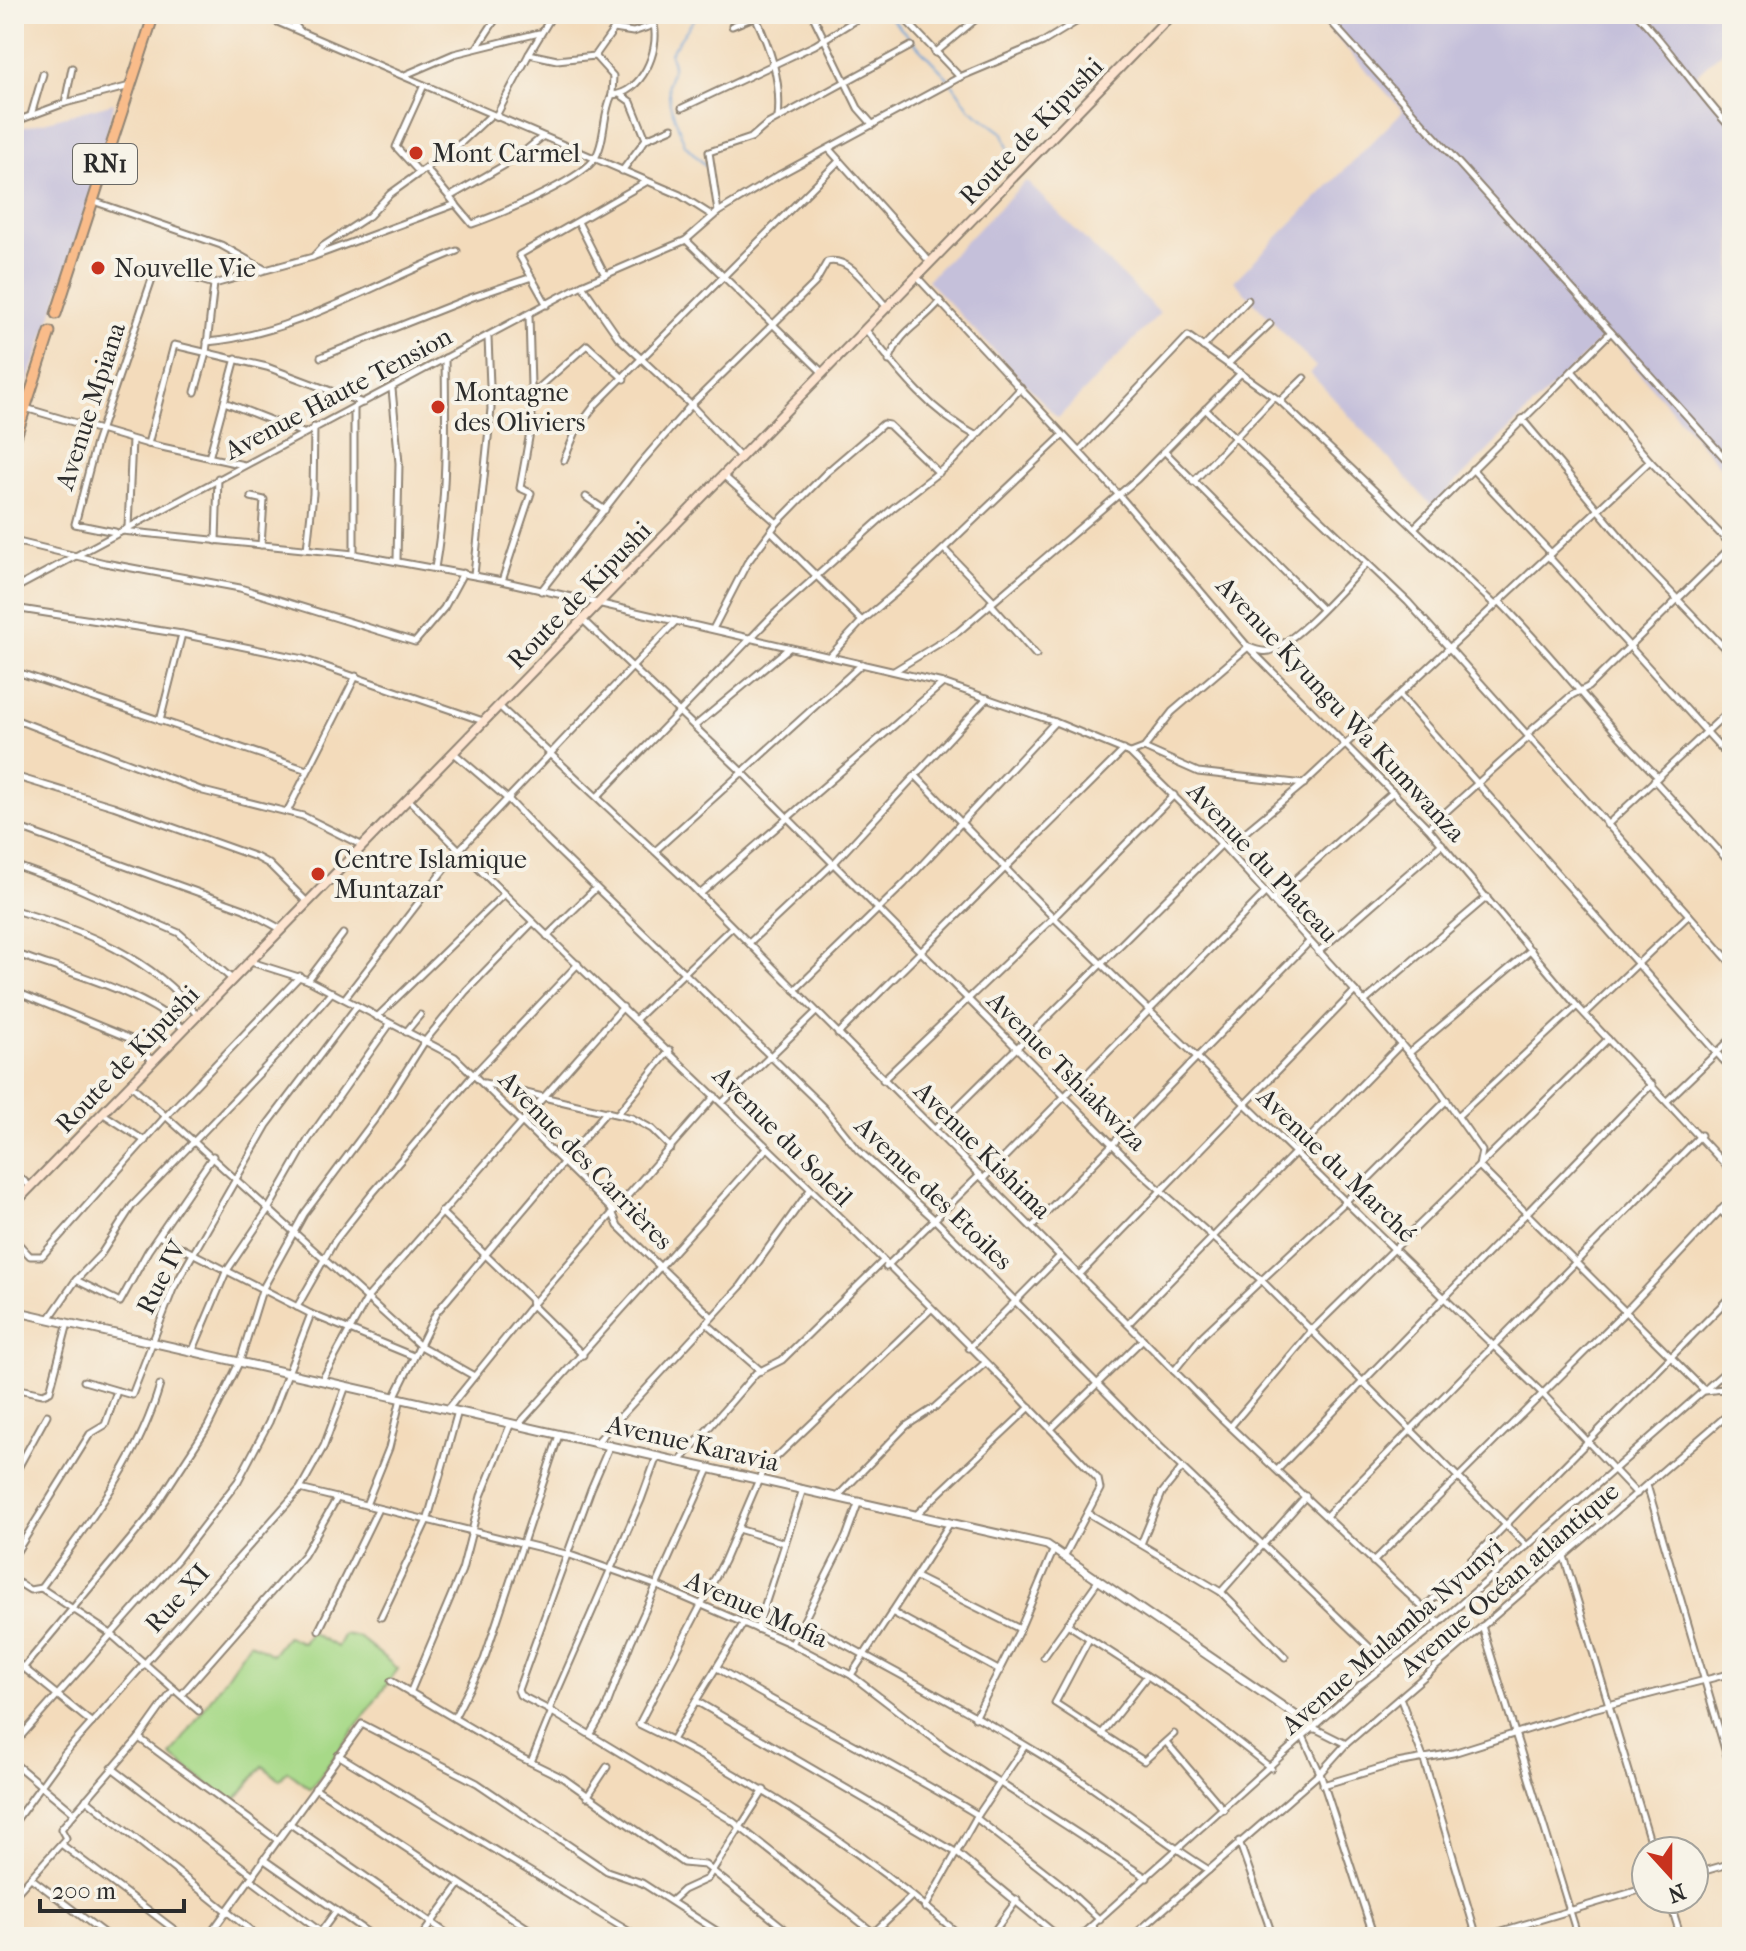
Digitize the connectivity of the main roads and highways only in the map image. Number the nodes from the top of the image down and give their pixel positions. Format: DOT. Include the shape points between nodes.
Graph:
graph roads {
  1 [pos="154,14"];
  2 [pos="1172,14"];
  3 [pos="56,314"];
  4 [pos="50,332"];
  5 [pos="14,443"];
  6 [pos="14,1204"];
  1 -- 3 [label="highway, RN1"];
  2 -- 6 [label="main road, Route de Kipushi"];
  4 -- 5 [label="highway"];
}
